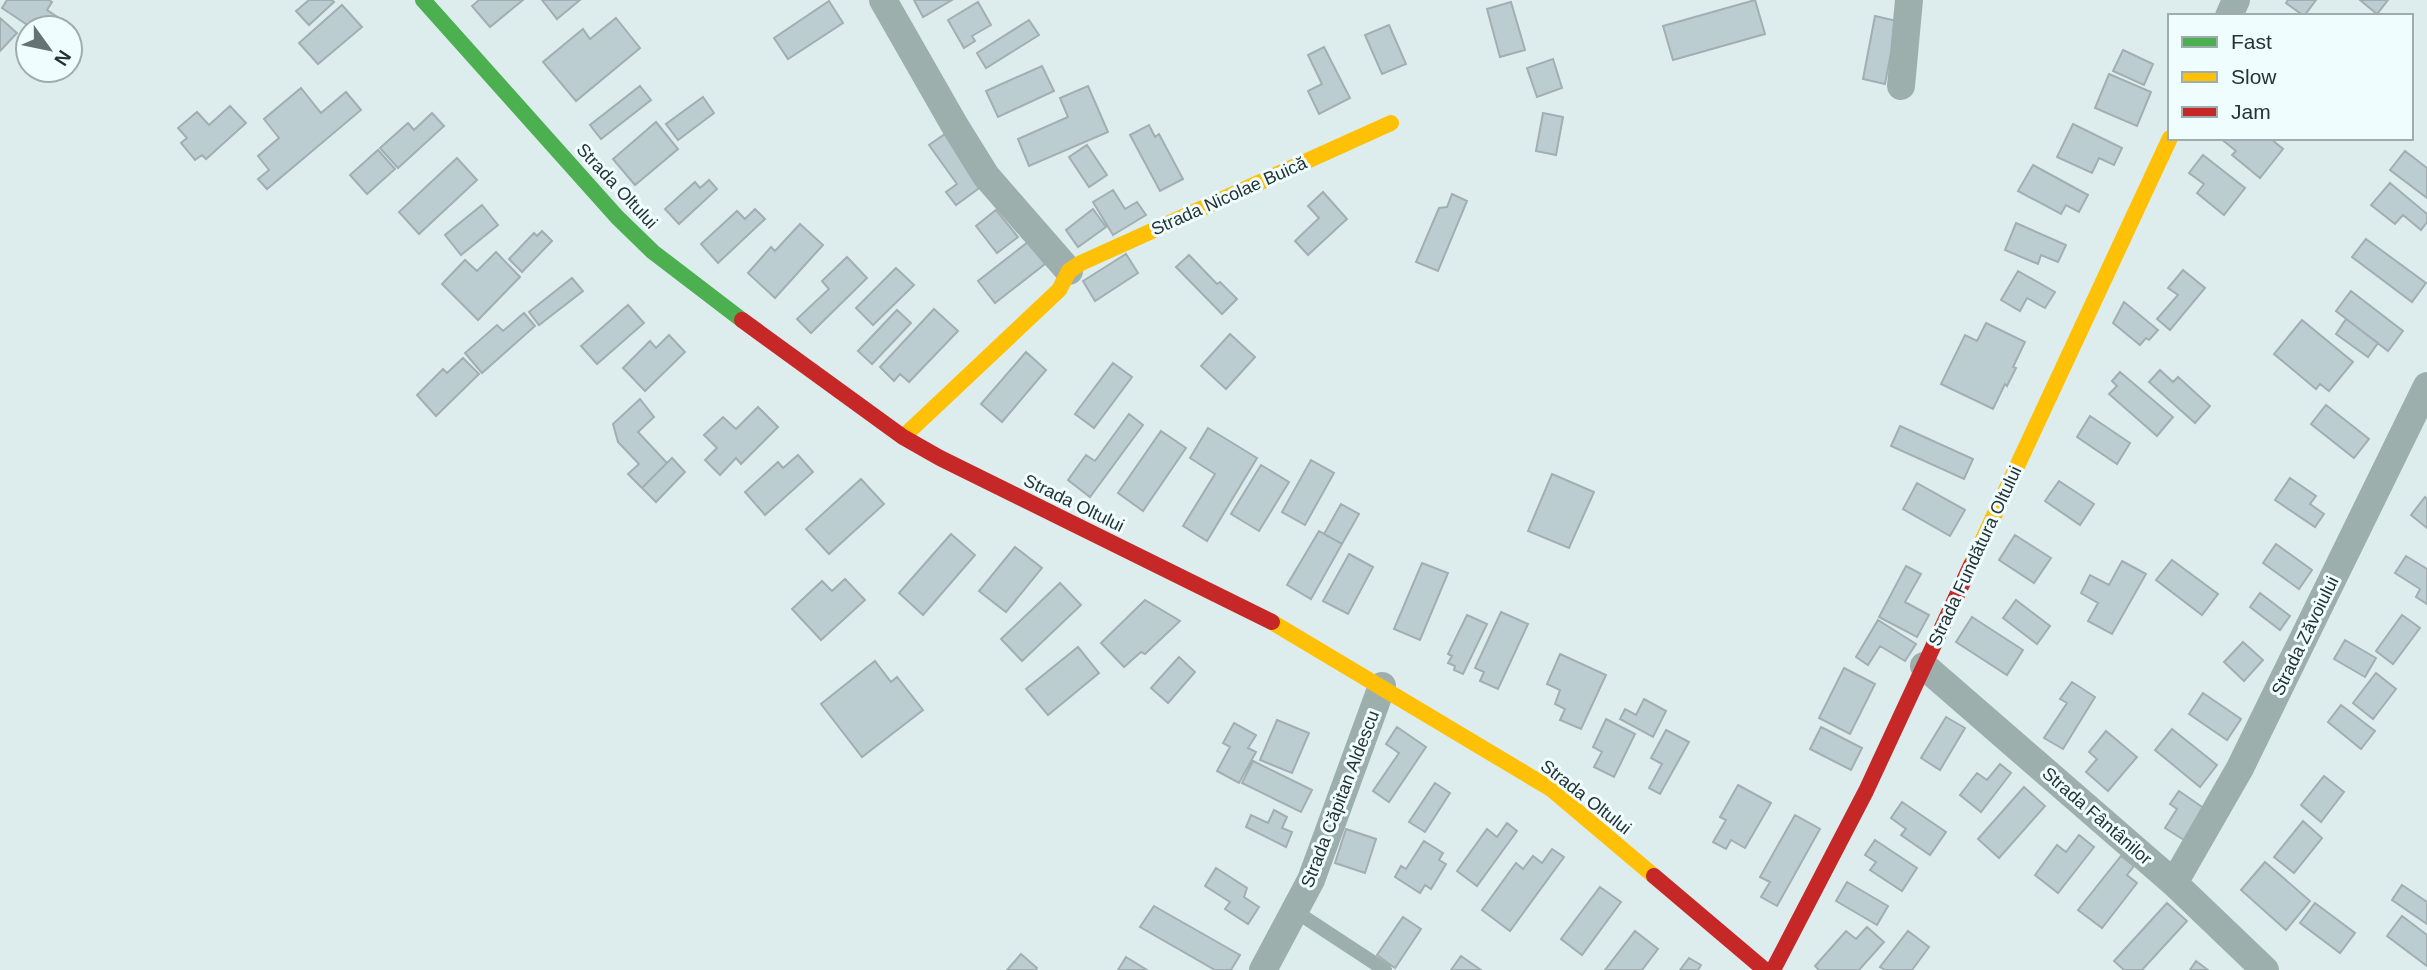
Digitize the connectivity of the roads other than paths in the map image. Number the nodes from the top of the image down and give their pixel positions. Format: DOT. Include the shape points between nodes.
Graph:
graph roads {
  1 [pos="422,0"];
  2 [pos="883,0"];
  3 [pos="1909,0"];
  4 [pos="1900,86"];
  5 [pos="1391,123"];
  6 [pos="2169,140"];
  7 [pos="1069,271"];
  8 [pos="2427,386"];
  9 [pos="903,437"];
  10 [pos="1924,666"];
  11 [pos="1382,686"];
  12 [pos="2175,883"];
  13 [pos="1295,911"];
  14 [pos="1263,970"];
  15 [pos="1385,970"];
  16 [pos="1765,970"];
  17 [pos="1773,970"];
  18 [pos="2265,970"];
  1 -- 9 [label="street, Strada Oltului" via="653,252"];
  2 -- 7 [label="street" via="986,176"];
  3 -- 4 [label="street"];
  5 -- 7 [label="street, Strada Nicolae Buică"];
  6 -- 10 [label="street, Strada Fundătura Oltului"];
  7 -- 9 [label="street, Strada Nicolae Buică" via="1059,290"];
  8 -- 12 [label="street, Strada Zăvoiului" via="2241,768"];
  9 -- 11 [label="street, Strada Oltului" via="1256,613"];
  10 -- 12 [label="street, Strada Fântânilor"];
  10 -- 17 [label="street, Strada Fundătura Oltului" via="1866,791"];
  11 -- 13 [label="street, Strada Căpitan Aldescu" via="1311,880"];
  11 -- 16 [label="street, Strada Oltului" via="1551,789"];
  12 -- 18 [label="street, Strada Fântânilor"];
  13 -- 14 [label="street, Strada Căpitan Aldescu"];
  13 -- 15 [label="lane, Strada Căpitan Aldescu"];
}
